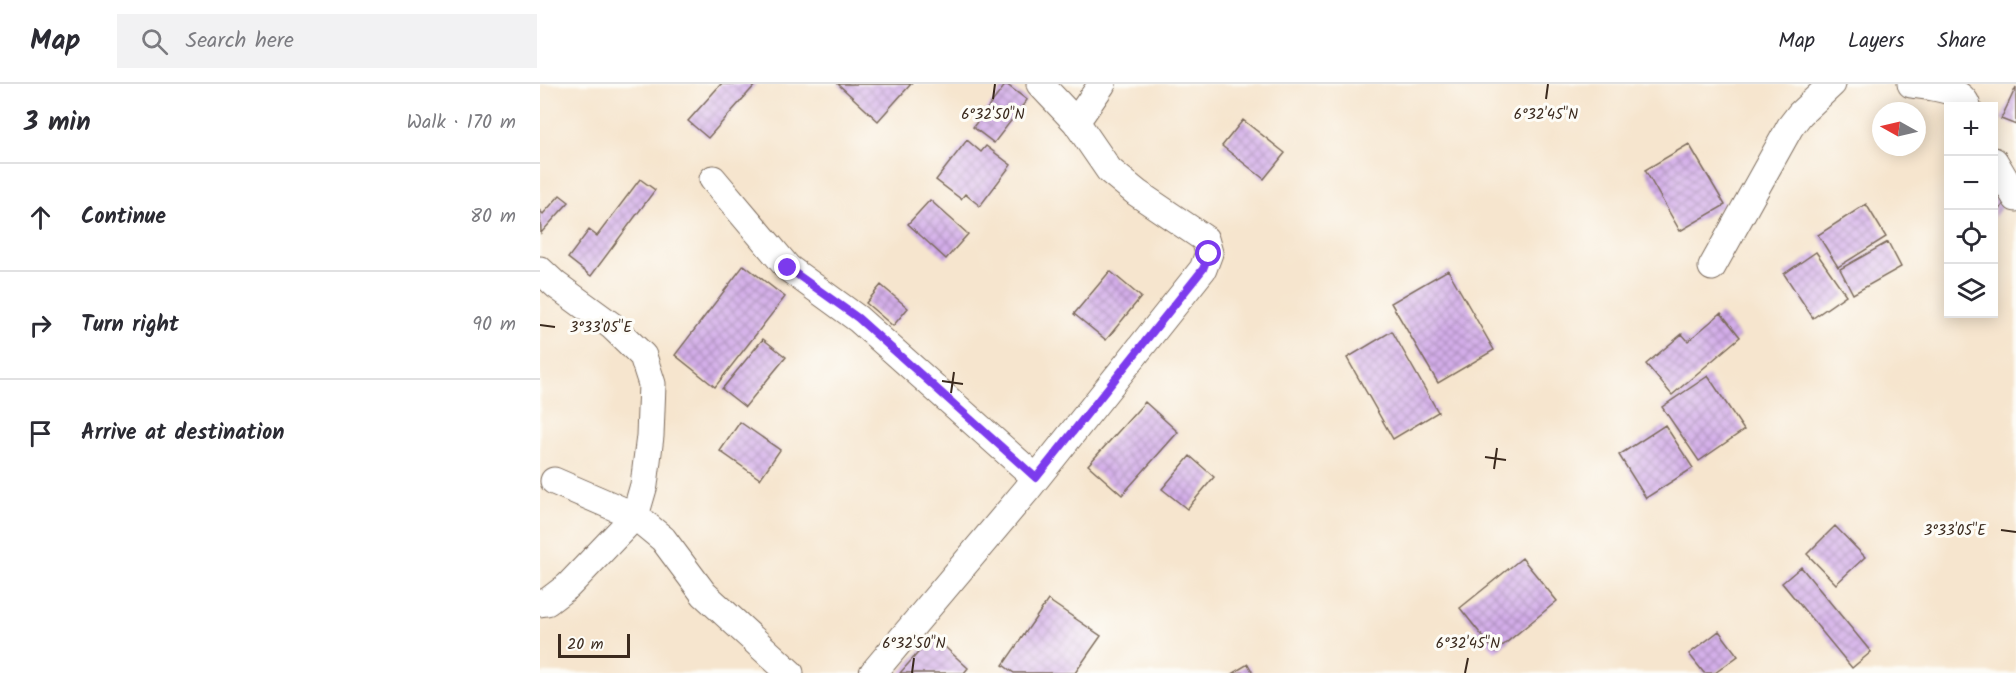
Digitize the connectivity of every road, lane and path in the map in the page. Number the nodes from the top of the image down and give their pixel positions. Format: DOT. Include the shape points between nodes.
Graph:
graph roads {
  1 [pos="1040,84"];
  2 [pos="1102,84"];
  3 [pos="1832,84"];
  4 [pos="1911,84"];
  5 [pos="1971,98"];
  6 [pos="1076,122"];
  7 [pos="1998,168"];
  8 [pos="713,179"];
  9 [pos="2016,198"];
  10 [pos="1712,267"];
  11 [pos="540,270"];
  12 [pos="1036,478"];
  13 [pos="554,481"];
  14 [pos="635,516"];
  15 [pos="540,603"];
  16 [pos="790,673"];
  17 [pos="873,673"];
  1 -- 6 [label="street"];
  2 -- 6 [label="street"];
  3 -- 10 [label="street" via="1790,128"];
  4 -- 5 [label="street"];
  6 -- 12 [label="street" via="1109,170 1205,239 1209,254 1203,269"];
  7 -- 9 [label="street"];
  8 -- 12 [label="street" via="788,268 858,318"];
  11 -- 14 [label="street" via="612,326 643,356 652,384 650,436 644,485"];
  12 -- 17 [label="street"];
  13 -- 14 [label="street"];
  14 -- 15 [label="street" via="568,586"];
  14 -- 16 [label="street" via="663,539 704,594"];
}
